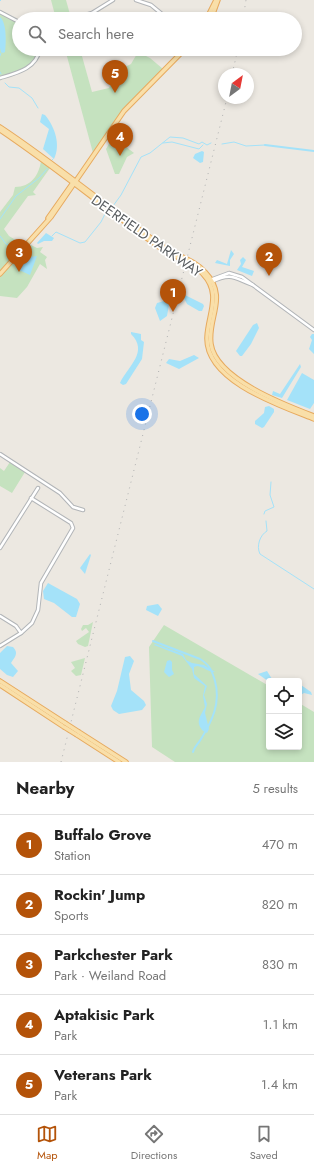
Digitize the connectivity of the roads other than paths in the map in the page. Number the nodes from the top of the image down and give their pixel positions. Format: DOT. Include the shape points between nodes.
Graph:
graph roads {
  1 [pos="113,0"];
  2 [pos="136,0"];
  3 [pos="217,0"];
  4 [pos="0,12"];
  5 [pos="95,12"];
  6 [pos="160,12"];
  7 [pos="211,12"];
  8 [pos="12,18"];
  9 [pos="37,56"];
  10 [pos="178,56"];
  11 [pos="0,78"];
  12 [pos="0,127"];
  13 [pos="0,130"];
  14 [pos="74,183"];
  15 [pos="81,189"];
  16 [pos="70,191"];
  17 [pos="48,219"];
  18 [pos="0,274"];
  19 [pos="211,281"];
  20 [pos="314,330"];
  21 [pos="314,417"];
  22 [pos="0,454"];
  23 [pos="38,488"];
  24 [pos="31,498"];
  25 [pos="83,510"];
  26 [pos="0,548"];
  27 [pos="0,616"];
  28 [pos="21,633"];
  29 [pos="0,646"];
  30 [pos="0,681"];
  31 [pos="0,684"];
  32 [pos="64,725"];
  33 [pos="78,734"];
  34 [pos="119,762"];
  35 [pos="126,762"];
  1 -- 5 [label="street"];
  2 -- 6 [label="street" via="151,5"];
  3 -- 7 [label="main road"];
  4 -- 8 [label="street"];
  9 -- 11 [label="street" via="28,68"];
  10 -- 14 [label="main road" via="129,106"];
  12 -- 14 [label="main road, DEERFIELD PARKWAY"];
  13 -- 14 [label="main road, DEERFIELD PARKWAY"];
  14 -- 15 [label="main road, DEERFIELD PARKWAY"];
  14 -- 16 [label="main road"];
  14 -- 17 [label="main road"];
  14 -- 19 [label="main road, DEERFIELD PARKWAY" via="172,253 196,264"];
  15 -- 16 [label="main road" via="75,188"];
  15 -- 19 [label="main road, DEERFIELD PARKWAY" via="167,253 197,268"];
  16 -- 17 [label="main road"];
  17 -- 18 [label="main road"];
  19 -- 20 [label="street" via="222,274 242,277"];
  19 -- 21 [label="main road, DEERFIELD PARKWAY" via="217,303 210,339 217,361 228,372 266,396"];
  22 -- 25 [label="street" via="60,493 73,507"];
  23 -- 24 [label="street"];
  24 -- 26 [label="street"];
  24 -- 28 [label="street" via="71,523 73,528 41,583 38,610 34,619"];
  27 -- 28 [label="street" via="16,626"];
  28 -- 29 [label="street"];
  30 -- 32 [label="main road"];
  31 -- 32 [label="main road"];
  32 -- 33 [label="main road, bridge"];
  33 -- 34 [label="main road"];
  33 -- 35 [label="main road"];
}
